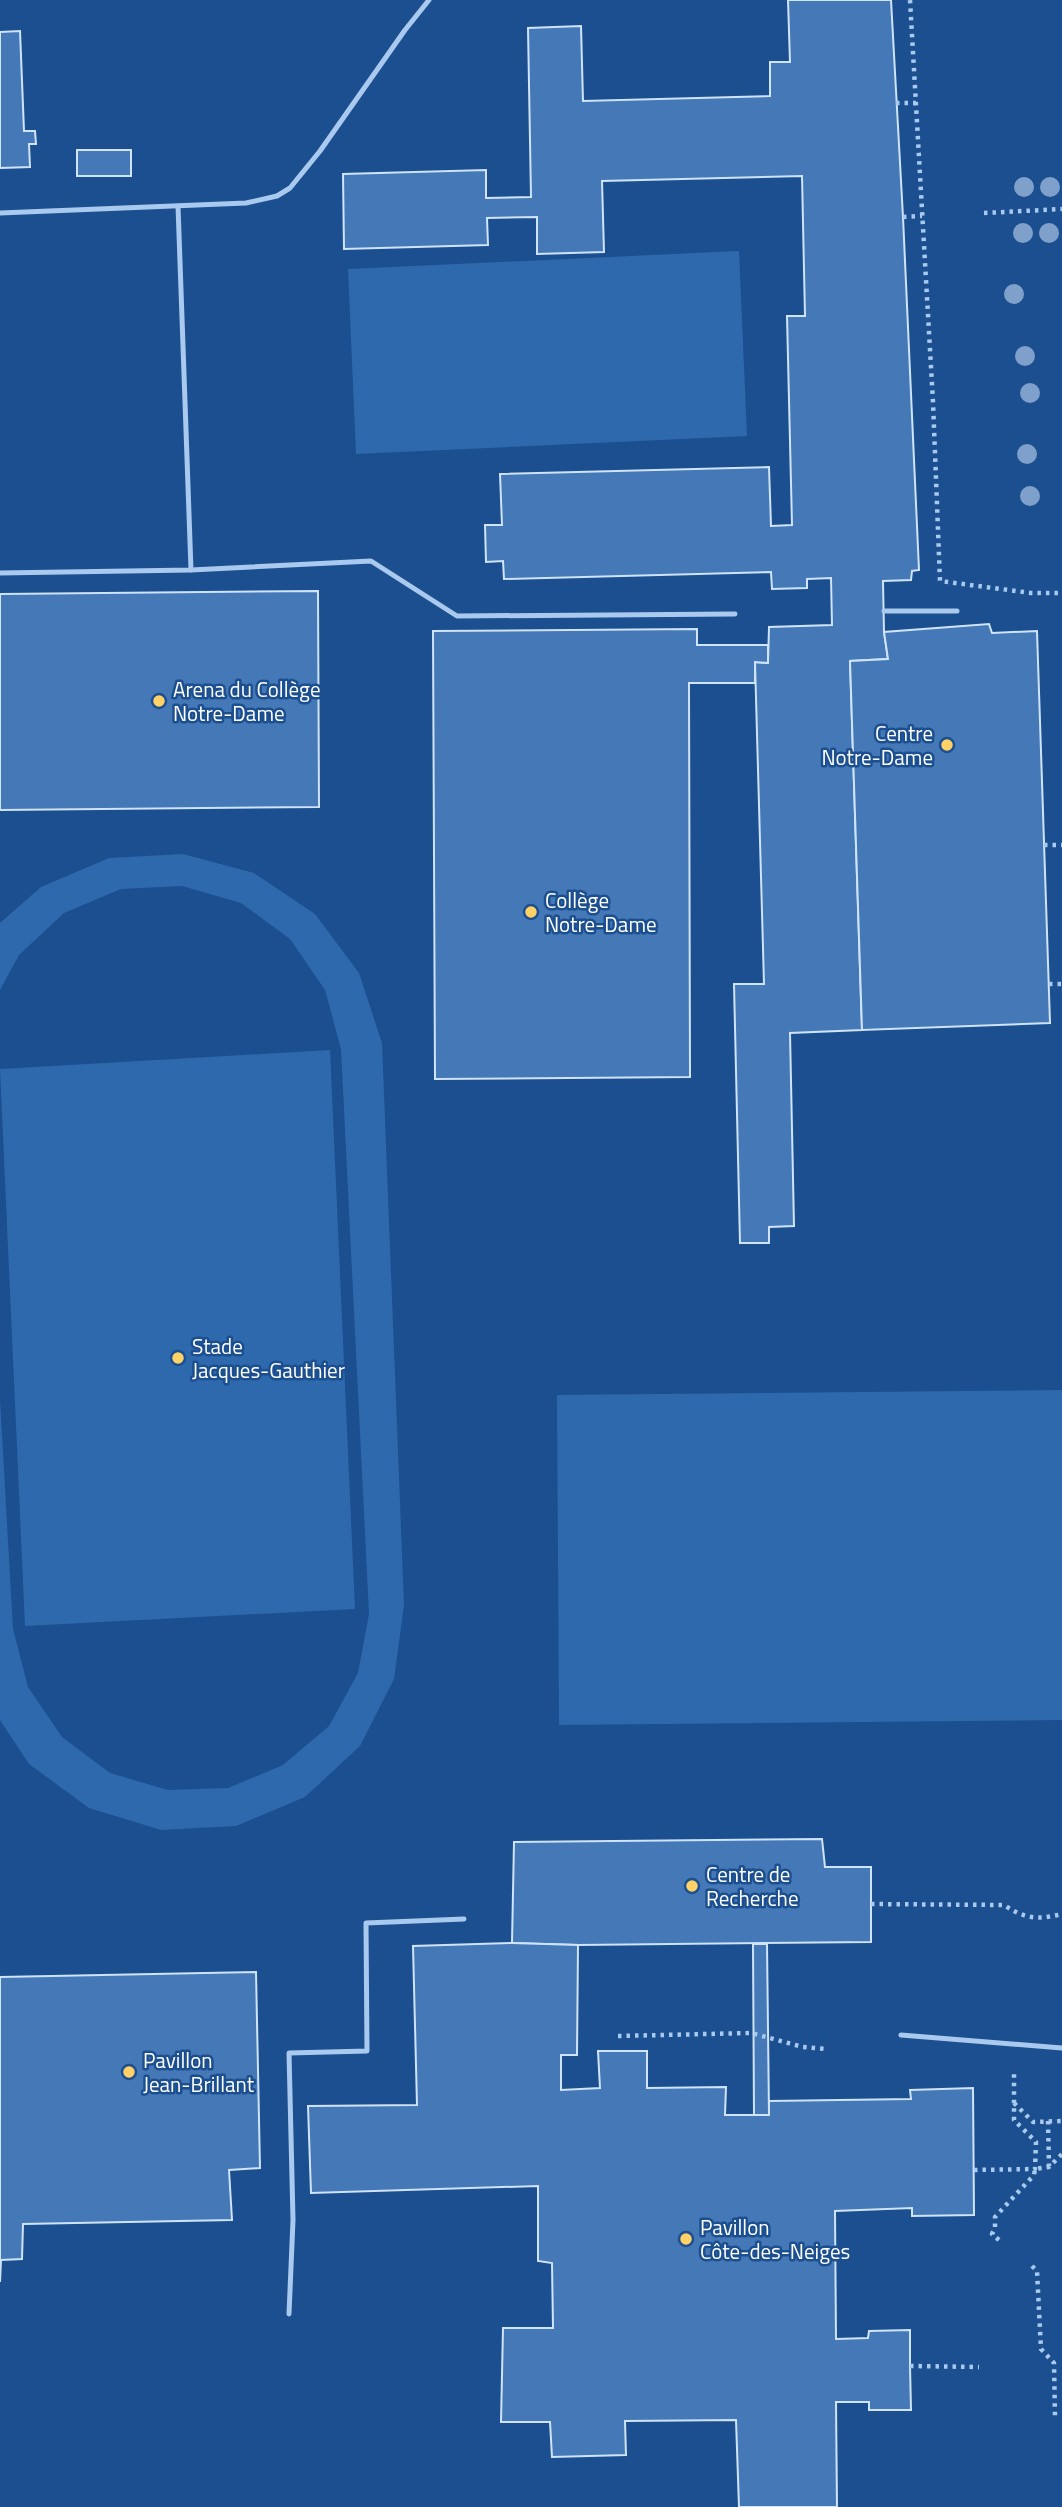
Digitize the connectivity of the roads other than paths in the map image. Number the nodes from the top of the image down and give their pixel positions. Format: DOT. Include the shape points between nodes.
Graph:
graph roads {
  1 [pos="429,0"];
  2 [pos="178,206"];
  3 [pos="0,213"];
  4 [pos="191,570"];
  5 [pos="0,573"];
  6 [pos="884,611"];
  7 [pos="957,611"];
  8 [pos="735,614"];
  9 [pos="464,1919"];
  10 [pos="901,2035"];
  11 [pos="1062,2048"];
  12 [pos="289,2314"];
  1 -- 2 [label="lane" via="289,188 277,196 246,203"];
  2 -- 3 [label="lane"];
  2 -- 4 [label="lane"];
  4 -- 5 [label="lane"];
  4 -- 8 [label="lane" via="371,561 457,616"];
  6 -- 7 [label="lane"];
  9 -- 12 [label="lane" via="366,1923 367,2051 289,2053 293,2220"];
  10 -- 11 [label="lane"];
}
